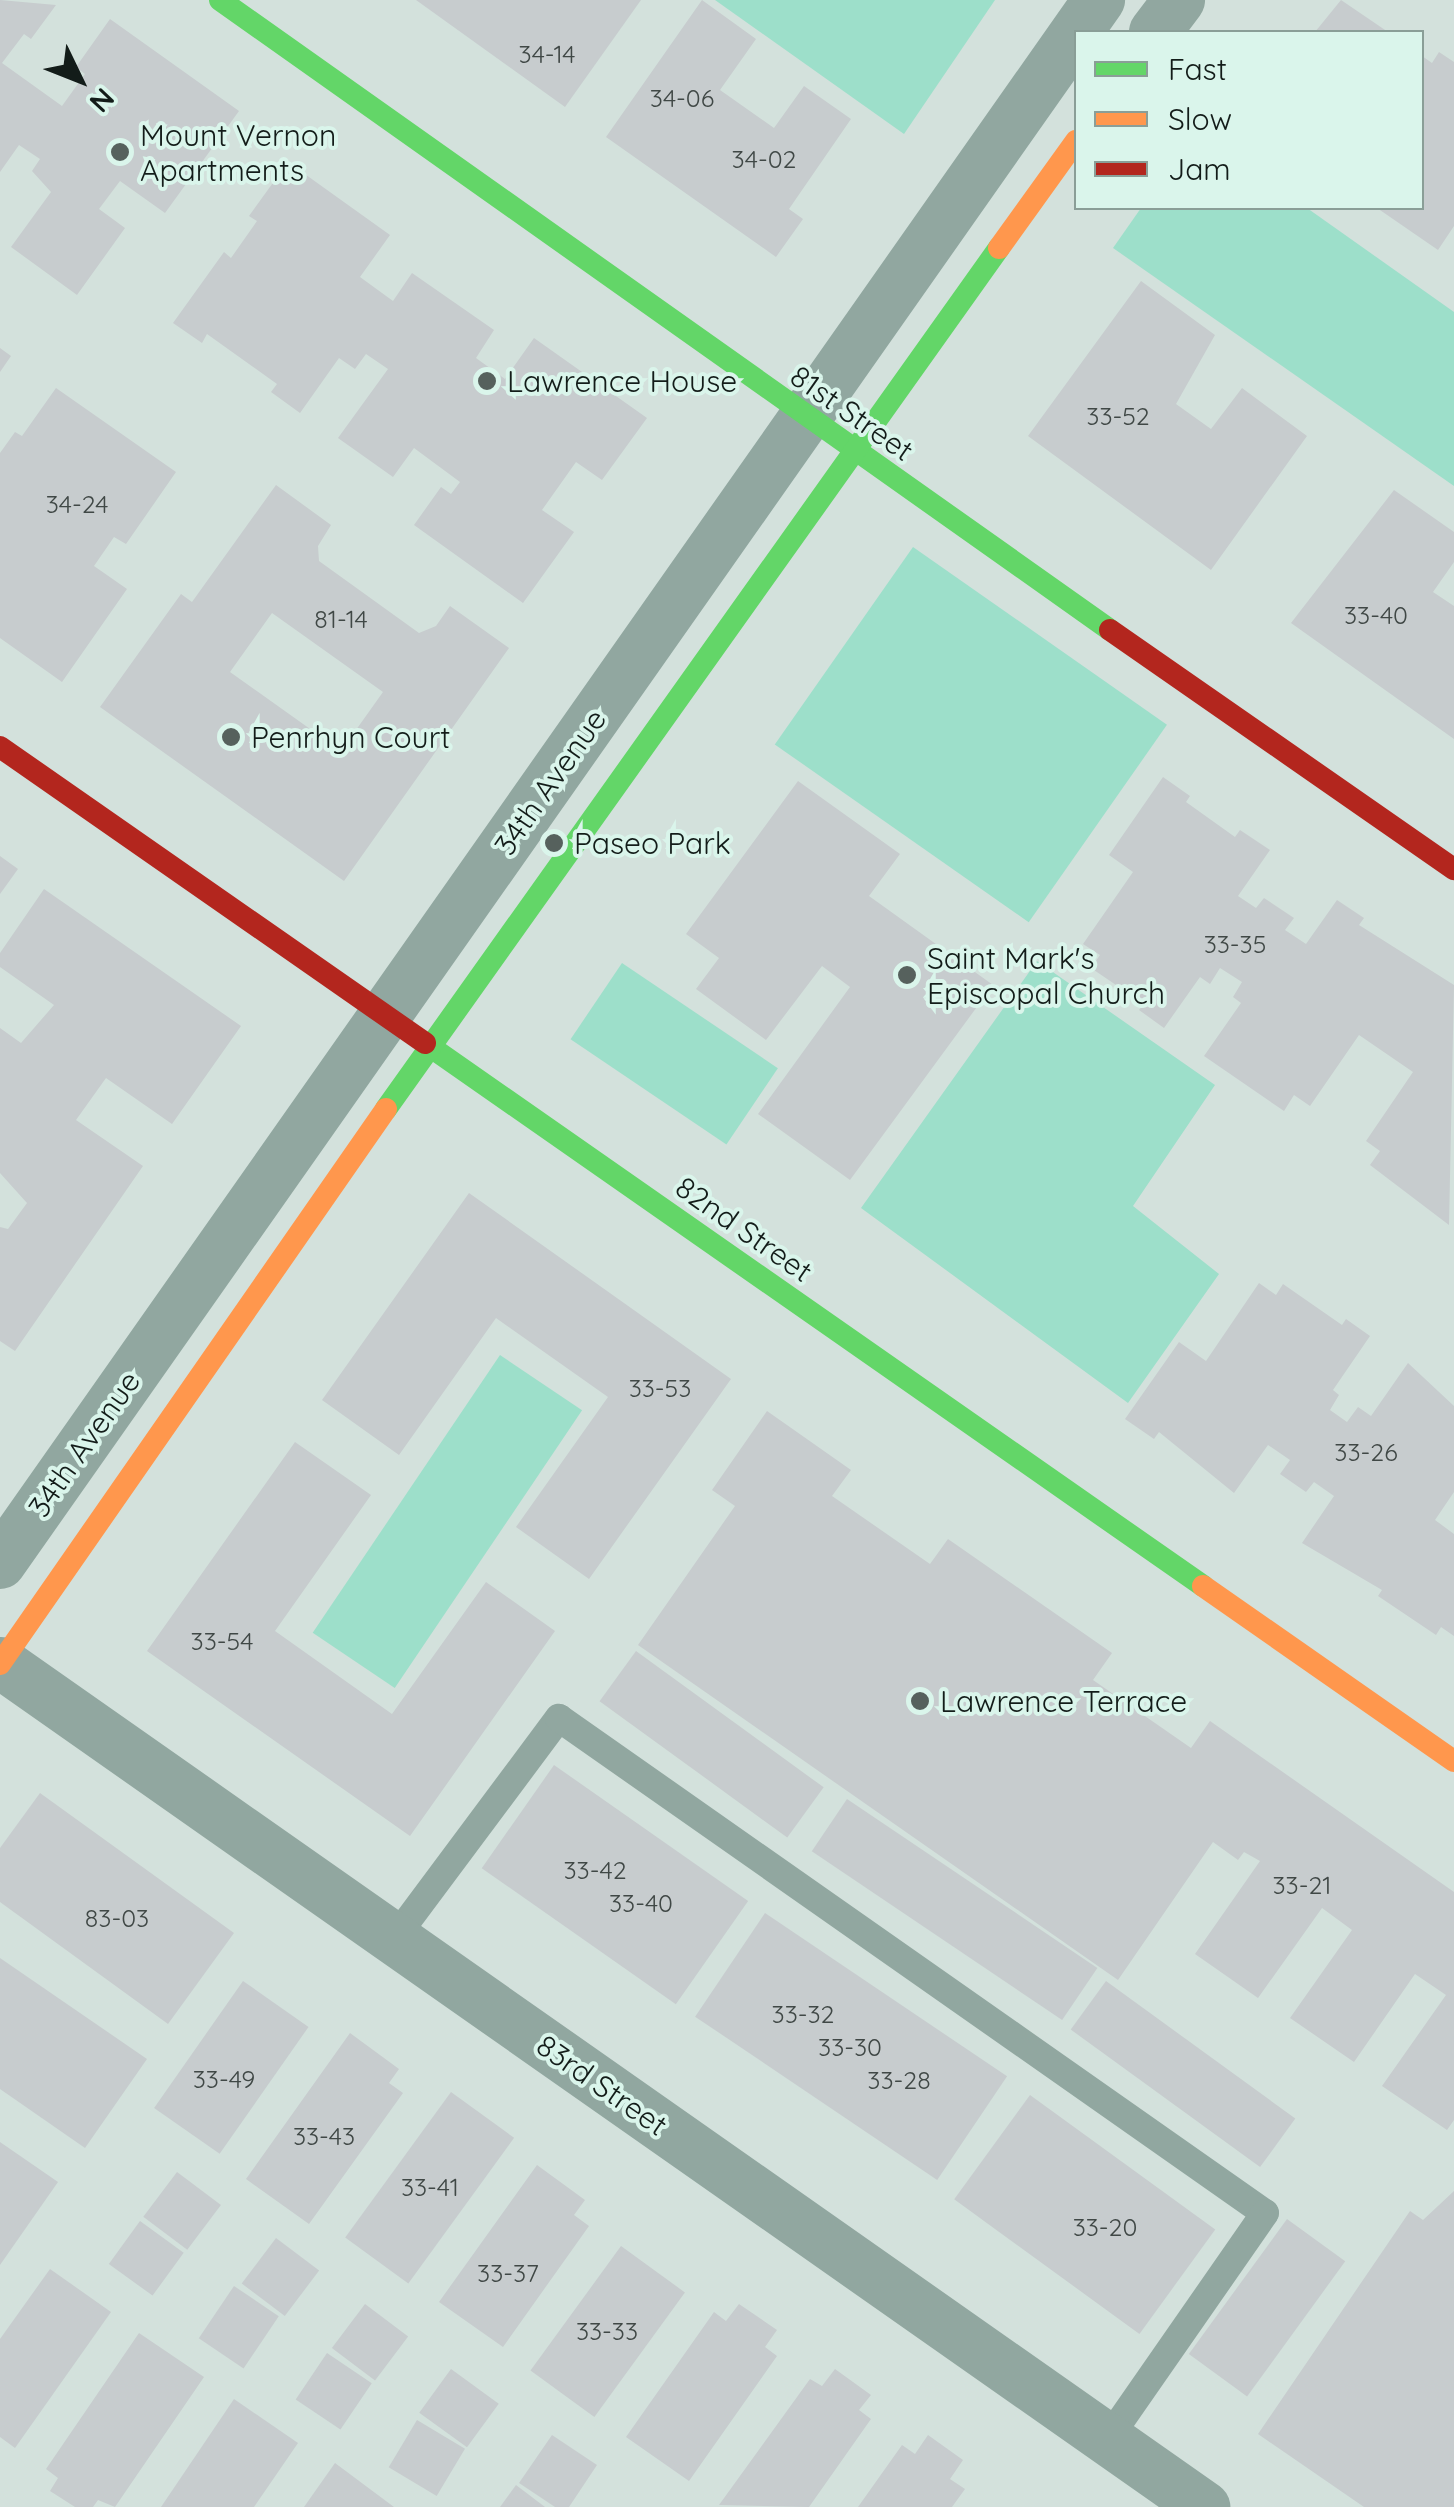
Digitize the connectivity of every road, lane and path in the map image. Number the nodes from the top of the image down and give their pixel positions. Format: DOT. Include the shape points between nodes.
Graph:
graph roads {
  1 [pos="220,0"];
  2 [pos="1099,0"];
  3 [pos="1179,0"];
  4 [pos="1078,30"];
  5 [pos="1156,30"];
  6 [pos="1074,36"];
  7 [pos="1074,143"];
  8 [pos="806,418"];
  9 [pos="853,450"];
  10 [pos="0,747"];
  11 [pos="1454,868"];
  12 [pos="384,1017"];
  13 [pos="430,1047"];
  14 [pos="0,1563"];
  15 [pos="0,1664"];
  16 [pos="1454,1761"];
  17 [pos="394,1939"];
  18 [pos="1108,2439"];
  19 [pos="1204,2507"];
  1 -- 8 [label="street, 81st Street"];
  2 -- 4 [label="street, 34th Avenue"];
  3 -- 5 [label="street"];
  6 -- 8 [label="street, 34th Avenue"];
  7 -- 9 [label="street, 34th Avenue"];
  8 -- 9 [label="street, 81st Street"];
  8 -- 12 [label="street, 34th Avenue"];
  9 -- 11 [label="street, 81st Street"];
  9 -- 13 [label="street, 34th Avenue"];
  10 -- 12 [label="street, 82nd Street"];
  12 -- 13 [label="street, 82nd Street"];
  12 -- 14 [label="street, 34th Avenue"];
  13 -- 15 [label="street, 34th Avenue"];
  13 -- 16 [label="street, 82nd Street"];
  15 -- 17 [label="street, 83rd Street"];
  17 -- 18 [label="street, 83rd Street"];
  17 -- 18 [label="lane" via="559,1718 1265,2213"];
  18 -- 19 [label="street, 83rd Street"];
}
